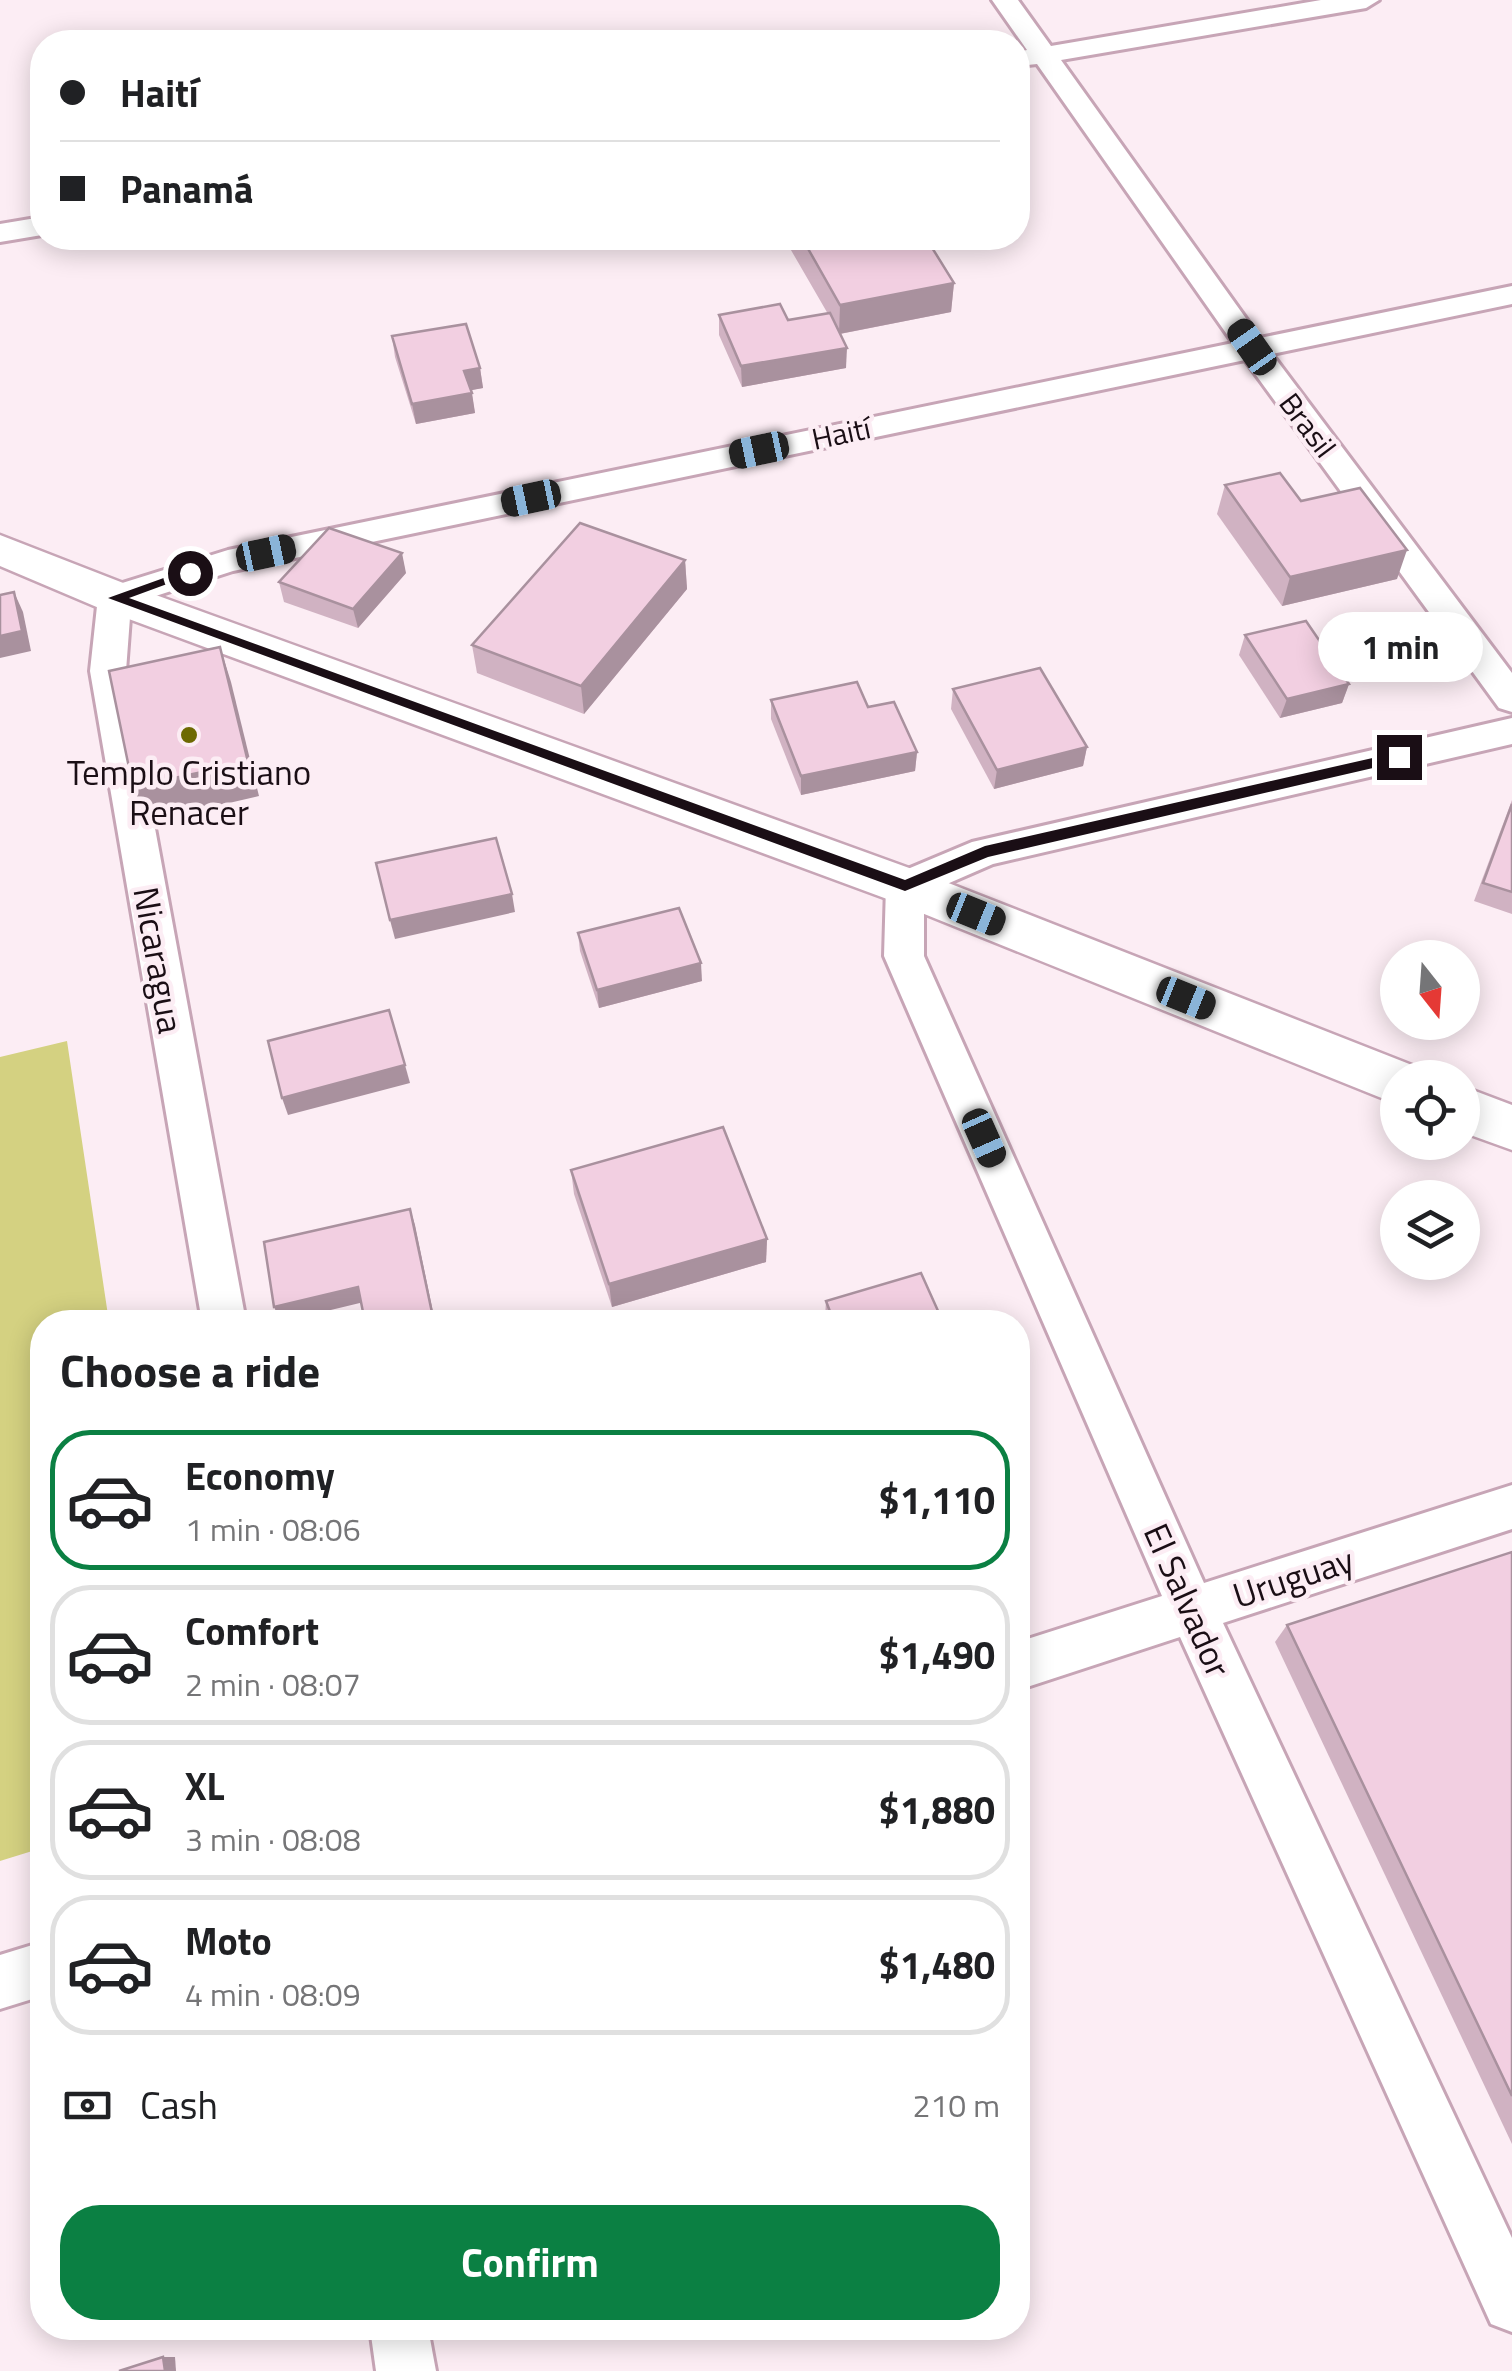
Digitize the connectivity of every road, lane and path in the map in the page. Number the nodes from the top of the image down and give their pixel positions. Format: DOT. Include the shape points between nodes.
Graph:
graph roads {
  1 [pos="1005,0"];
  2 [pos="1366,0"];
  3 [pos="1018,30"];
  4 [pos="1031,58"];
  5 [pos="30,228"];
  6 [pos="0,233"];
  7 [pos="1512,295"];
  8 [pos="1252,347"];
  9 [pos="0,549"];
  10 [pos="115,598"];
  11 [pos="1512,699"];
  12 [pos="1512,731"];
  13 [pos="905,886"];
  14 [pos="1380,1075"];
  15 [pos="1480,1115"];
  16 [pos="1512,1128"];
  17 [pos="222,1310"];
  18 [pos="1512,1507"];
  19 [pos="1192,1610"];
  20 [pos="1030,1662"];
  21 [pos="30,1972"];
  22 [pos="0,1982"];
  23 [pos="1512,2303"];
  24 [pos="401,2340"];
  25 [pos="406,2371"];
  1 -- 3 [label="street, Brasil"];
  2 -- 4 [label="street"];
  4 -- 8 [label="street, Brasil"];
  5 -- 6 [label="street"];
  7 -- 8 [label="street, Haití"];
  8 -- 10 [label="street, Haití" via="228,561"];
  8 -- 11 [label="street, Brasil"];
  9 -- 10 [label="main road"];
  10 -- 13 [label="main road"];
  10 -- 17 [label="street, Nicaragua" via="108,671"];
  12 -- 13 [label="street" via="985,852"];
  13 -- 14 [label="main road"];
  13 -- 19 [label="street, El Salvador" via="904,956"];
  15 -- 16 [label="main road"];
  18 -- 19 [label="street, Uruguay"];
  19 -- 20 [label="street, Uruguay"];
  19 -- 23 [label="street, El Salvador"];
  21 -- 22 [label="street"];
  24 -- 25 [label="street"];
}
